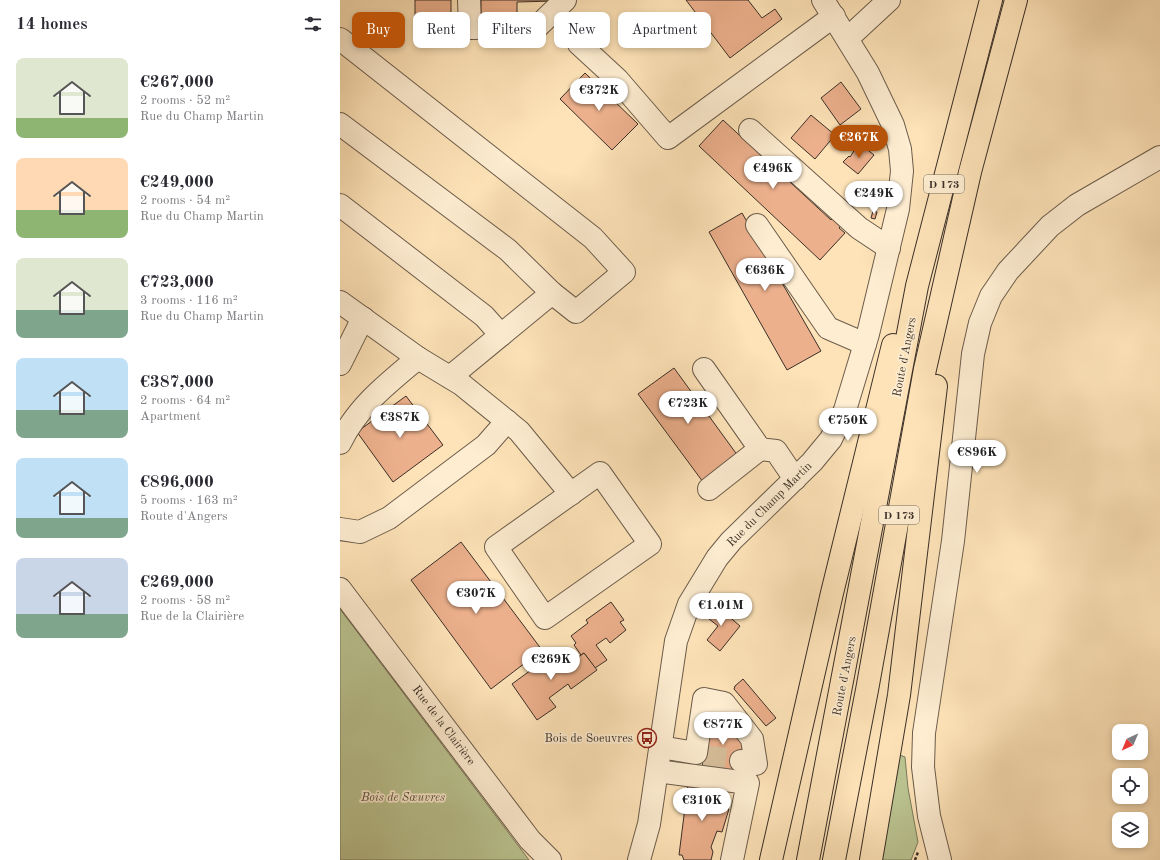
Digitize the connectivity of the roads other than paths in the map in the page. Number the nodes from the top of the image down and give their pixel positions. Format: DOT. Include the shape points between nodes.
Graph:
graph roads {
  1 [pos="469,0"];
  2 [pos="565,0"];
  3 [pos="889,0"];
  4 [pos="991,0"];
  5 [pos="1016,0"];
  6 [pos="829,8"];
  7 [pos="848,38"];
  8 [pos="340,39"];
  9 [pos="583,48"];
  10 [pos="340,124"];
  11 [pos="750,130"];
  12 [pos="1160,157"];
  13 [pos="970,172"];
  14 [pos="340,205"];
  15 [pos="757,225"];
  16 [pos="889,248"];
  17 [pos="917,286"];
  18 [pos="552,293"];
  19 [pos="340,302"];
  20 [pos="363,318"];
  21 [pos="501,335"];
  22 [pos="865,344"];
  23 [pos="418,358"];
  24 [pos="340,364"];
  25 [pos="704,369"];
  26 [pos="450,377"];
  27 [pos="507,421"];
  28 [pos="340,443"];
  29 [pos="760,449"];
  30 [pos="795,479"];
  31 [pos="709,489"];
  32 [pos="571,494"];
  33 [pos="340,529"];
  34 [pos="340,589"];
  35 [pos="660,747"];
  36 [pos="741,761"];
  37 [pos="657,771"];
  38 [pos="550,860"];
  39 [pos="639,860"];
  40 [pos="732,860"];
  41 [pos="771,860"];
  42 [pos="808,860"];
  43 [pos="834,860"];
  44 [pos="871,860"];
  45 [pos="940,860"];
  1 -- 2 [label="street" via="470,28 537,27"];
  3 -- 7 [label="street"];
  4 -- 17 [label="highway, Route d'Angers / D 173"];
  5 -- 13 [label="highway, Route d'Angers / D 173"];
  6 -- 7 [label="street, Rue du Champ Martin"];
  6 -- 9 [label="street" via="668,138 617,79"];
  7 -- 16 [label="street, Rue du Champ Martin" via="893,125 900,149 902,171 898,209"];
  8 -- 18 [label="street" via="593,238 624,272 576,312"];
  10 -- 18 [label="street" via="508,250"];
  11 -- 16 [label="street" via="859,228"];
  12 -- 45 [label="street" via="1077,205 1050,226 1008,271 991,296 980,323 973,354 953,540 924,733 923,767 930,821"];
  13 -- 43 [label="highway, Route d'Angers / D 173" via="925,369"];
  13 -- 44 [label="highway" via="969,230 938,373 899,695"];
  14 -- 21 [label="street" via="484,316"];
  15 -- 22 [label="street" via="828,328"];
  16 -- 22 [label="street, Rue du Champ Martin"];
  17 -- 41 [label="highway" via="891,348"];
  17 -- 42 [label="highway, Route d'Angers / D 173"];
  18 -- 21 [label="street"];
  19 -- 20 [label="street"];
  20 -- 23 [label="street"];
  20 -- 24 [label="street"];
  21 -- 26 [label="street"];
  22 -- 30 [label="street, Rue du Champ Martin" via="845,410 834,433"];
  23 -- 26 [label="street"];
  23 -- 28 [label="street" via="370,400 346,430"];
  25 -- 29 [label="street"];
  26 -- 27 [label="street"];
  27 -- 32 [label="street" via="519,431"];
  27 -- 33 [label="street" via="486,445 389,518 360,532"];
  29 -- 30 [label="street" via="776,451"];
  29 -- 31 [label="street"];
  30 -- 35 [label="street, Rue du Champ Martin" via="731,541 717,558 689,604 676,641"];
  32 -- 32 [label="street" via="496,547 545,618 650,544 600,474"];
  34 -- 38 [label="street, Rue de la Clairière" via="530,840"];
  35 -- 36 [label="street" via="700,754 704,699 724,703 752,739 756,764"];
  35 -- 37 [label="street, Rue du Champ Martin"];
  37 -- 39 [label="street, Rue du Champ Martin" via="649,824"];
  37 -- 40 [label="street" via="748,784"];
}
